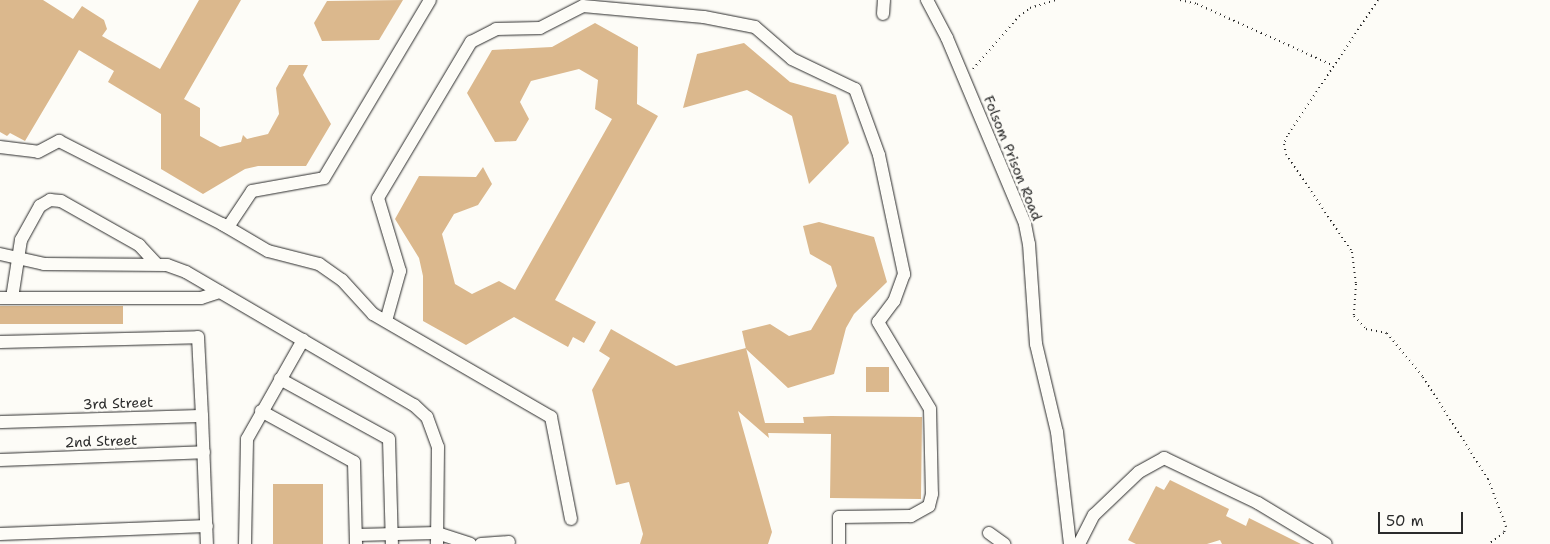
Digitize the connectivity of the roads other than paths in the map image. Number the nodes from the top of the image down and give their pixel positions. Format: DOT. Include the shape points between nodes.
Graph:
graph roads {
  1 [pos="430,0"];
  2 [pos="884,0"];
  3 [pos="928,0"];
  4 [pos="882,14"];
  5 [pos="0,147"];
  6 [pos="220,223"];
  7 [pos="0,254"];
  8 [pos="17,260"];
  9 [pos="156,263"];
  10 [pos="220,292"];
  11 [pos="6,298"];
  12 [pos="386,321"];
  13 [pos="303,340"];
  14 [pos="0,342"];
  15 [pos="280,379"];
  16 [pos="261,411"];
  17 [pos="202,416"];
  18 [pos="0,422"];
  19 [pos="204,452"];
  20 [pos="0,460"];
  21 [pos="572,519"];
  22 [pos="207,526"];
  23 [pos="989,533"];
  24 [pos="0,534"];
  25 [pos="356,539"];
  26 [pos="437,539"];
  27 [pos="392,540"];
  28 [pos="508,542"];
  29 [pos="208,544"];
  30 [pos="245,544"];
  31 [pos="470,544"];
  32 [pos="481,544"];
  33 [pos="839,544"];
  34 [pos="1004,544"];
  35 [pos="1070,544"];
  36 [pos="1079,544"];
  37 [pos="1326,544"];
  1 -- 6 [label="street" via="324,178 252,191 228,227"];
  2 -- 4 [label="street"];
  3 -- 35 [label="street, Folsom Prison Road" via="1025,224 1037,352 1056,432"];
  5 -- 6 [label="street" via="38,152 59,141"];
  6 -- 12 [label="street" via="268,251 319,264 342,280 373,314"];
  7 -- 8 [label="street"];
  8 -- 9 [label="street" via="44,264"];
  8 -- 9 [label="street" via="21,240 40,206 50,200 61,201 139,245"];
  8 -- 11 [label="street"];
  9 -- 10 [label="street" via="186,272"];
  10 -- 11 [label="street" via="201,298"];
  10 -- 13 [label="street"];
  12 -- 21 [label="street" via="551,417"];
  12 -- 33 [label="street" via="400,271 378,198 471,42 496,29 540,28 583,6 704,17 755,27 792,59 855,89 879,155 904,274 894,301 878,322 930,409 932,494 929,506 911,516 840,517"];
  13 -- 15 [label="street"];
  13 -- 26 [label="street" via="414,405 427,417 438,447"];
  14 -- 17 [label="street" via="198,337"];
  15 -- 16 [label="street"];
  15 -- 27 [label="street" via="389,439"];
  16 -- 25 [label="street" via="354,462"];
  16 -- 30 [label="street" via="247,439"];
  17 -- 18 [label="street, 3rd Street"];
  17 -- 19 [label="street"];
  19 -- 20 [label="street, 2nd Street"];
  19 -- 22 [label="street"];
  22 -- 24 [label="street"];
  22 -- 29 [label="street"];
  23 -- 34 [label="street"];
  25 -- 27 [label="street"];
  26 -- 27 [label="street"];
  26 -- 31 [label="street"];
  28 -- 32 [label="street"];
  36 -- 37 [label="street" via="1094,515 1139,472 1164,458 1258,503"];
}
